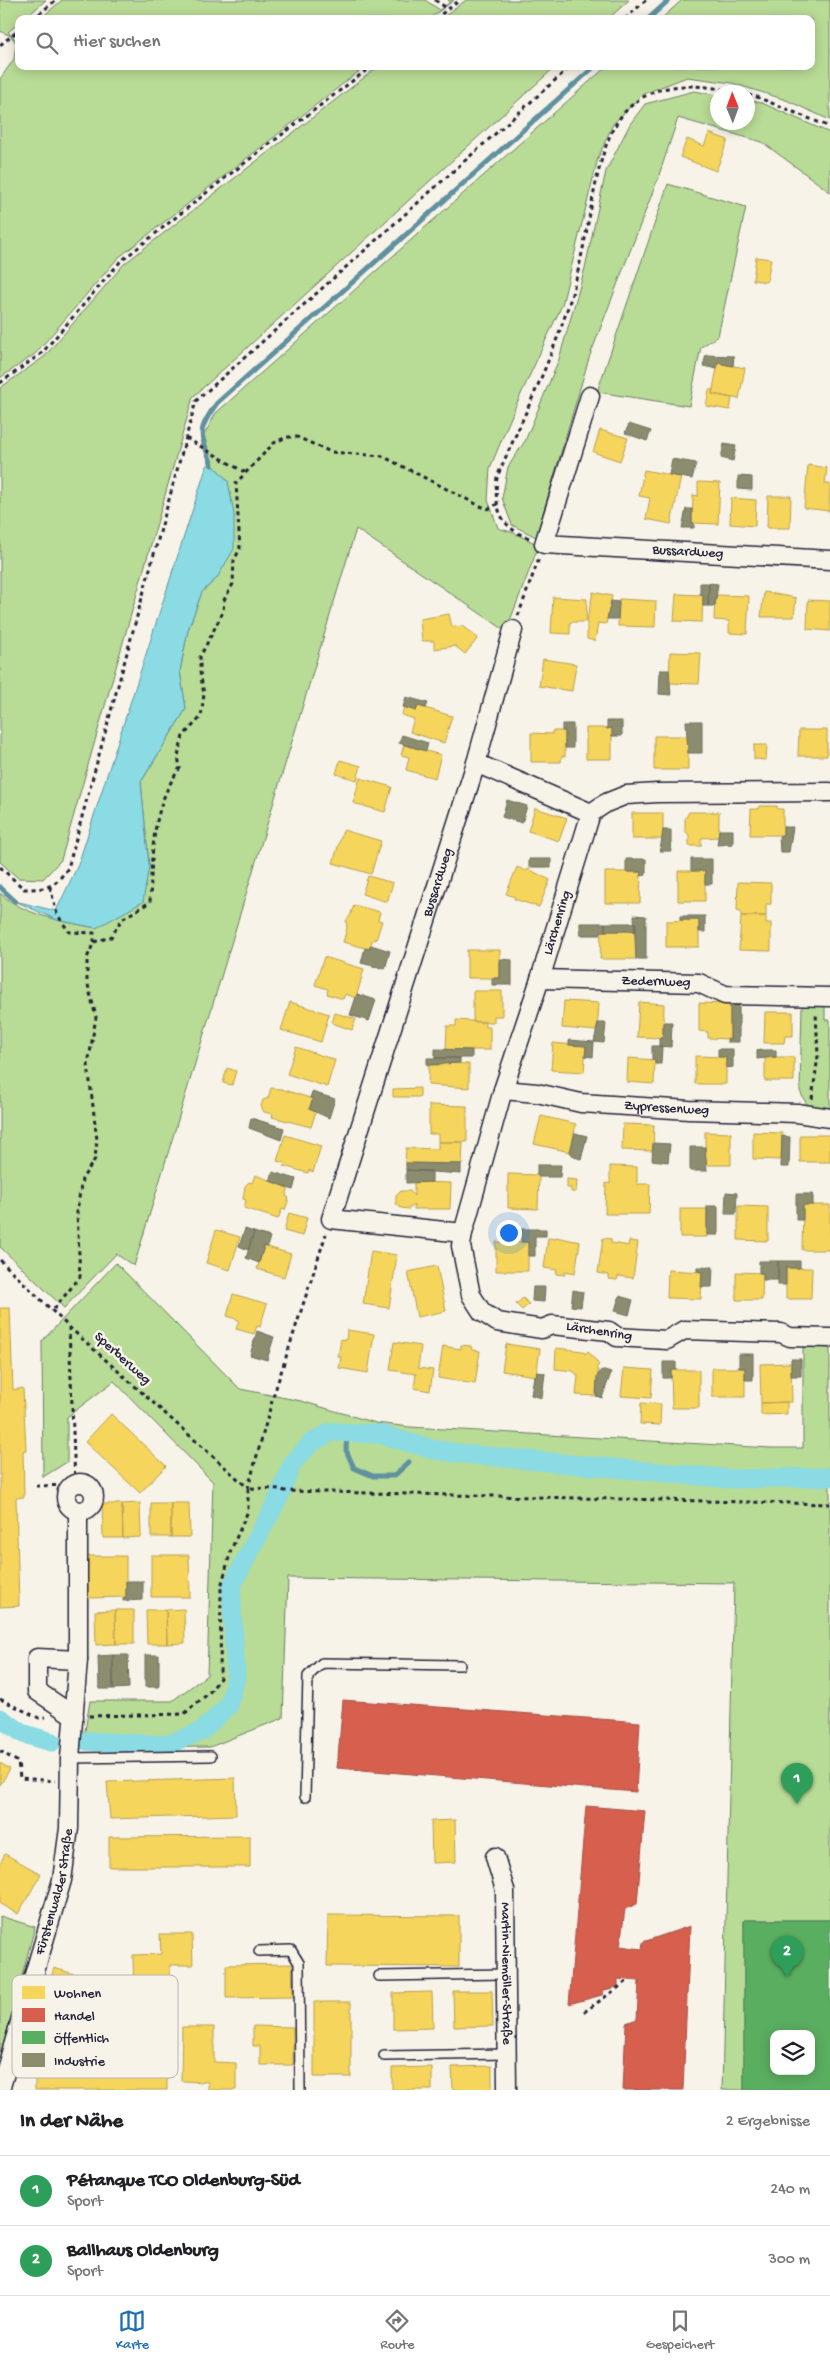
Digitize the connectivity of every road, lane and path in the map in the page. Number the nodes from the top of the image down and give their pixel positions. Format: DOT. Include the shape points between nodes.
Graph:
graph roads {
  1 [pos="56,0"];
  2 [pos="434,0"];
  3 [pos="460,0"];
  4 [pos="646,0"];
  5 [pos="448,9"];
  6 [pos="38,15"];
  7 [pos="440,15"];
  8 [pos="629,15"];
  9 [pos="15,33"];
  10 [pos="0,46"];
  11 [pos="367,70"];
  12 [pos="567,70"];
  13 [pos="710,87"];
  14 [pos="755,96"];
  15 [pos="830,127"];
  16 [pos="0,383"];
  17 [pos="590,396"];
  18 [pos="186,438"];
  19 [pos="246,473"];
  20 [pos="497,504"];
  21 [pos="544,544"];
  22 [pos="830,560"];
  23 [pos="513,630"];
  24 [pos="476,763"];
  25 [pos="830,792"];
  26 [pos="591,813"];
  27 [pos="0,867"];
  28 [pos="50,887"];
  29 [pos="94,942"];
  30 [pos="540,979"];
  31 [pos="823,997"];
  32 [pos="503,1090"];
  33 [pos="808,1113"];
  34 [pos="830,1118"];
  35 [pos="330,1219"];
  36 [pos="463,1233"];
  37 [pos="0,1260"];
  38 [pos="53,1310"];
  39 [pos="69,1327"];
  40 [pos="830,1338"];
  41 [pos="73,1484"];
  42 [pos="36,1486"];
  43 [pos="248,1488"];
  44 [pos="830,1504"];
  45 [pos="78,1660"];
  46 [pos="460,1665"];
  47 [pos="74,1716"];
  48 [pos="0,1752"];
  49 [pos="211,1756"];
  50 [pos="70,1758"];
  51 [pos="70,1782"];
  52 [pos="306,1797"];
  53 [pos="495,1857"];
  54 [pos="259,1951"];
  55 [pos="506,1974"];
  56 [pos="34,1975"];
  57 [pos="379,1976"];
  58 [pos="629,1980"];
  59 [pos="584,2012"];
  60 [pos="12,2049"];
  61 [pos="507,2054"];
  62 [pos="384,2056"];
  63 [pos="0,2090"];
  64 [pos="300,2090"];
  65 [pos="507,2090"];
  1 -- 6 [label="path"];
  2 -- 5 [label="path"];
  3 -- 5 [label="path"];
  4 -- 8 [label="path"];
  5 -- 7 [label="path"];
  9 -- 10 [label="path"];
  11 -- 16 [label="path" via="120,262 42,353"];
  12 -- 18 [label="path" via="196,400"];
  13 -- 20 [label="path" via="678,86 654,92 632,105 613,129 600,162 572,294 553,349 497,477"];
  14 -- 15 [label="path"];
  17 -- 21 [label="street"];
  18 -- 19 [label="path"];
  18 -- 28 [label="path" via="68,868 57,884"];
  19 -- 20 [label="path" via="274,443 286,437 297,437 331,452 382,456 478,505 488,509"];
  19 -- 29 [label="path" via="236,483 240,549 234,560 233,584 200,657 204,694 201,717 183,736 178,756 180,768 170,781 156,818 150,902 122,920 111,937"];
  20 -- 21 [label="path" via="502,519 514,532"];
  21 -- 22 [label="street, Bussardweg"];
  21 -- 23 [label="path"];
  23 -- 24 [label="street, Bussardweg"];
  24 -- 26 [label="street"];
  24 -- 35 [label="street, Bussardweg"];
  25 -- 26 [label="street" via="658,792 626,795"];
  26 -- 30 [label="street, Lärchenring"];
  27 -- 28 [label="path" via="24,889"];
  28 -- 29 [label="path" via="57,914 69,932 94,932"];
  29 -- 38 [label="path" via="87,958 87,981 96,1017 88,1065 97,1140 95,1159 82,1179 77,1211 80,1277"];
  30 -- 31 [label="street, Zedernweg" via="699,983 724,995"];
  30 -- 32 [label="street, Lärchenring"];
  31 -- 33 [label="path" via="818,1056"];
  32 -- 33 [label="street, Zypressenweg" via="537,1093 581,1103"];
  32 -- 36 [label="street, Lärchenring"];
  33 -- 34 [label="street, Zypressenweg"];
  35 -- 36 [label="street"];
  35 -- 43 [label="path" via="274,1394"];
  36 -- 40 [label="street, Lärchenring" via="461,1246 471,1295 482,1312 497,1322 542,1329 552,1325 609,1331 617,1337 667,1340 684,1330"];
  37 -- 38 [label="path, Sperberweg"];
  38 -- 39 [label="path, Sperberweg"];
  39 -- 41 [label="path"];
  39 -- 43 [label="path, Sperberweg"];
  41 -- 42 [label="path"];
  41 -- 45 [label="street, Fürstenwalder Straße" via="66,1493 66,1503 78,1511"];
  43 -- 44 [label="path"];
  43 -- 47 [label="path" via="248,1511 231,1550 221,1587 220,1678 209,1693 184,1714"];
  45 -- 47 [label="street, Fürstenwalder Straße"];
  45 -- 47 [label="street" via="37,1658 37,1691"];
  46 -- 52 [label="lane" via="322,1663 308,1676"];
  47 -- 50 [label="street, Fürstenwalder Straße"];
  48 -- 51 [label="path" via="18,1762 20,1778"];
  49 -- 50 [label="lane"];
  50 -- 51 [label="street, Fürstenwalder Straße"];
  51 -- 56 [label="street, Fürstenwalder Straße" via="62,1880"];
  53 -- 55 [label="street, Martin-Niemöller-Straße" via="505,1890"];
  54 -- 64 [label="lane" via="291,1950 299,1963"];
  55 -- 57 [label="lane"];
  55 -- 61 [label="street, Martin-Niemöller-Straße"];
  58 -- 59 [label="path"];
  60 -- 63 [label="street, Fürstenwalder Straße"];
  61 -- 62 [label="lane"];
  61 -- 65 [label="street, Martin-Niemöller-Straße"];
}
